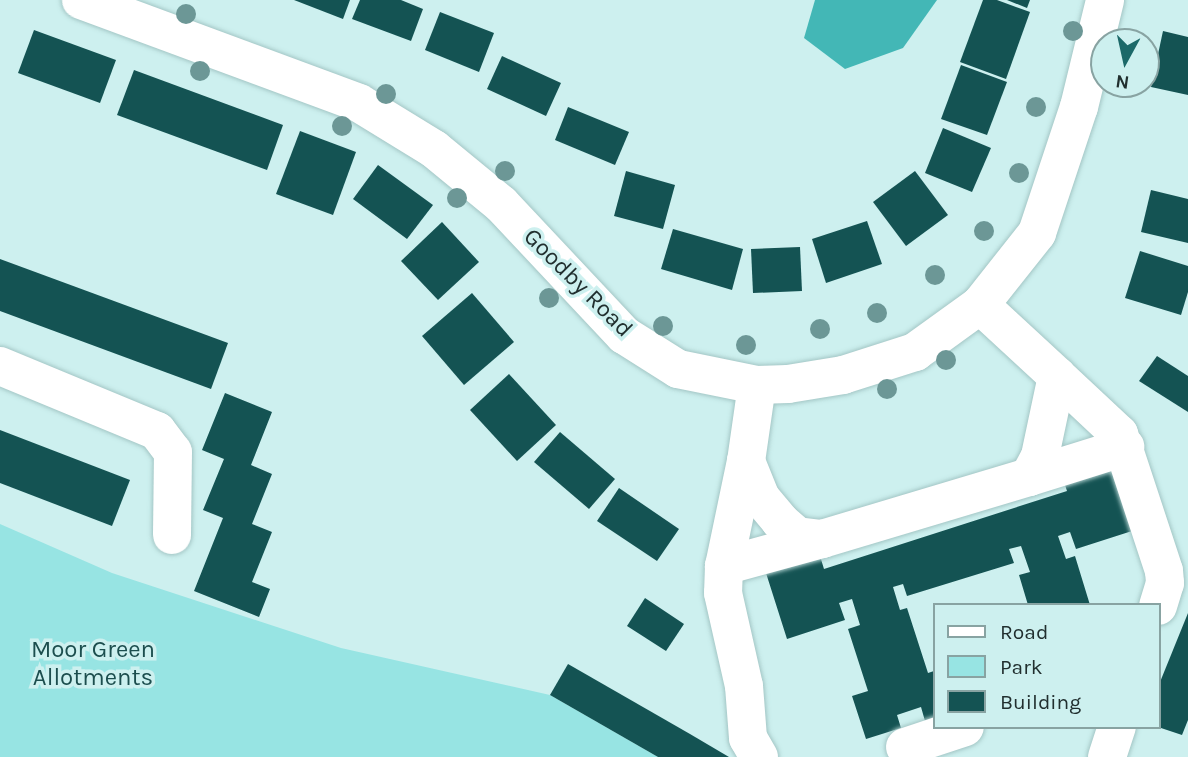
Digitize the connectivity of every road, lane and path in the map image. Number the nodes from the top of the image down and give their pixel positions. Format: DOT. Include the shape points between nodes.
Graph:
graph roads {
  1 [pos="81,0"];
  2 [pos="1105,0"];
  3 [pos="981,305"];
  4 [pos="0,366"];
  5 [pos="1057,376"];
  6 [pos="757,385"];
  7 [pos="1125,447"];
  8 [pos="746,461"];
  9 [pos="1030,477"];
  10 [pos="172,536"];
  11 [pos="822,539"];
  12 [pos="724,566"];
  13 [pos="1159,603"];
  14 [pos="959,729"];
  15 [pos="1116,729"];
  16 [pos="905,747"];
  17 [pos="759,757"];
  18 [pos="1107,757"];
  1 -- 6 [label="street, Goodby Road" via="359,103 434,149 501,204 624,335 678,369"];
  2 -- 3 [label="street, Goodby Road" via="1079,107 1037,233"];
  3 -- 5 [label="street"];
  3 -- 6 [label="street, Goodby Road" via="915,352 843,374"];
  4 -- 10 [label="street" via="157,431 173,452"];
  5 -- 7 [label="street" via="1119,434"];
  5 -- 9 [label="street" via="1040,456"];
  6 -- 8 [label="street"];
  7 -- 9 [label="street"];
  7 -- 13 [label="street" via="1164,571"];
  8 -- 11 [label="street" via="761,498 780,521 797,536"];
  8 -- 12 [label="street"];
  9 -- 11 [label="street"];
  11 -- 12 [label="street"];
  12 -- 17 [label="street" via="723,593 744,685 747,738"];
  14 -- 16 [label="street"];
  15 -- 18 [label="street"];
}
